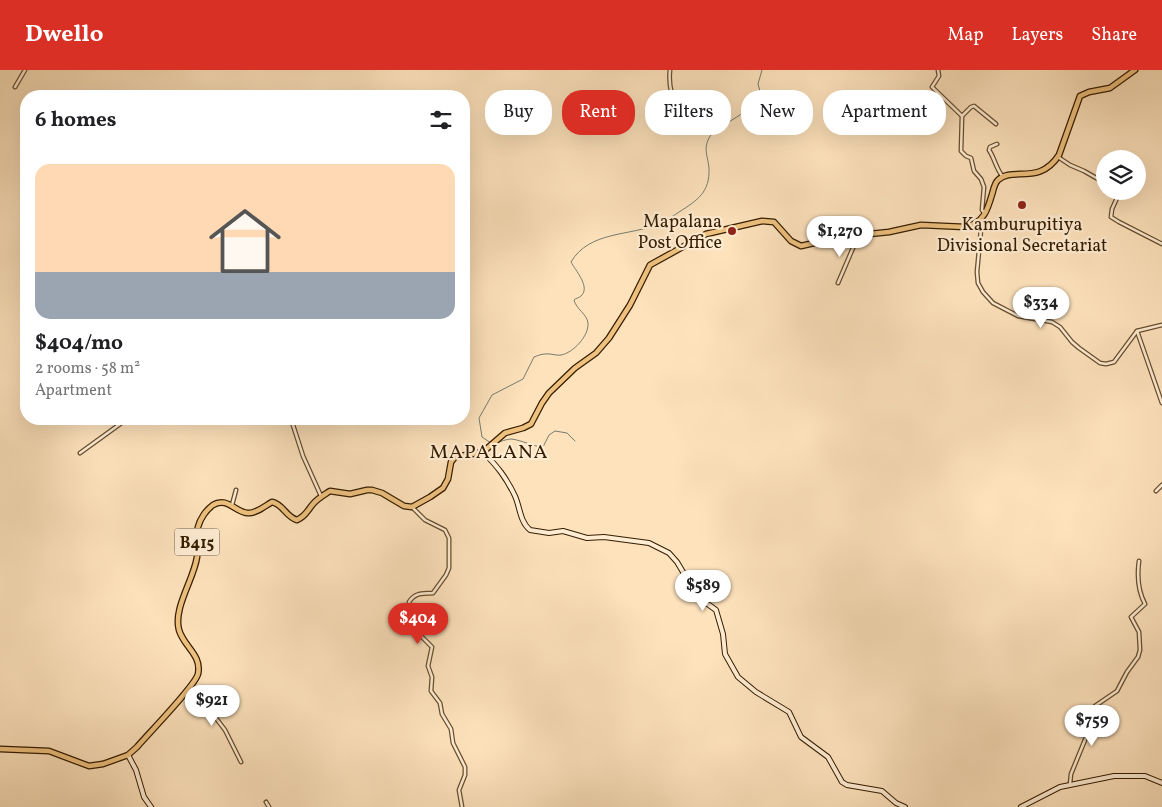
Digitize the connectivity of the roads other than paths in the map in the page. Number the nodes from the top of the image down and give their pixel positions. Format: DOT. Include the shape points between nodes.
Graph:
graph roads {
  1 [pos="25,70"];
  2 [pos="670,70"];
  3 [pos="938,70"];
  4 [pos="1135,70"];
  5 [pos="15,87"];
  6 [pos="671,90"];
  7 [pos="962,116"];
  8 [pos="996,124"];
  9 [pos="997,144"];
  10 [pos="1058,157"];
  11 [pos="1003,177"];
  12 [pos="1096,178"];
  13 [pos="1116,200"];
  14 [pos="986,213"];
  15 [pos="982,219"];
  16 [pos="855,235"];
  17 [pos="1162,244"];
  18 [pos="838,283"];
  19 [pos="1162,325"];
  20 [pos="1136,331"];
  21 [pos="1162,402"];
  22 [pos="119,425"];
  23 [pos="293,425"];
  24 [pos="483,452"];
  25 [pos="80,454"];
  26 [pos="1162,485"];
  27 [pos="236,490"];
  28 [pos="1156,491"];
  29 [pos="321,496"];
  30 [pos="232,505"];
  31 [pos="412,507"];
  32 [pos="1139,561"];
  33 [pos="189,689"];
  34 [pos="0,749"];
  35 [pos="128,755"];
  36 [pos="242,762"];
  37 [pos="1162,783"];
  38 [pos="1070,786"];
  39 [pos="266,802"];
  40 [pos="151,807"];
  41 [pos="269,807"];
  42 [pos="462,807"];
  43 [pos="905,807"];
  44 [pos="1021,807"];
  1 -- 5 [label="street"];
  2 -- 6 [label="street"];
  3 -- 7 [label="street" via="940,74 932,85 933,89"];
  4 -- 10 [label="main road" via="1110,88 1080,96"];
  7 -- 8 [label="street" via="973,106"];
  7 -- 14 [label="street" via="961,151 971,158 974,171 984,185 982,210"];
  9 -- 11 [label="street" via="989,150"];
  10 -- 11 [label="main road" via="1037,173"];
  10 -- 12 [label="street"];
  11 -- 14 [label="main road" via="996,183"];
  13 -- 17 [label="street" via="1112,217"];
  14 -- 15 [label="main road"];
  15 -- 16 [label="main road" via="965,227 922,225"];
  15 -- 20 [label="street" via="978,283 994,304 1018,316 1052,322 1100,363 1114,362"];
  16 -- 18 [label="street"];
  16 -- 24 [label="main road" via="801,246 791,241 774,222 762,221 706,234 670,252 650,265 609,338 549,393 530,424 505,433"];
  19 -- 20 [label="street"];
  20 -- 21 [label="street"];
  22 -- 25 [label="street"];
  23 -- 29 [label="street"];
  24 -- 31 [label="main road" via="455,457 442,488"];
  24 -- 43 [label="main road" via="503,474 530,530 649,543 669,553 683,572 691,594 716,610 725,654 738,677 788,712 801,738 828,757 847,785 882,791"];
  26 -- 28 [label="street"];
  27 -- 30 [label="street"];
  29 -- 30 [label="main road, B415" via="305,516 297,520 275,502 252,513"];
  29 -- 31 [label="main road" via="330,491 350,494 372,490"];
  30 -- 33 [label="main road, B415" via="224,502 213,505 198,527 197,558 178,618 179,631 199,664 197,677"];
  31 -- 42 [label="street" via="425,520 445,530 449,538 446,575 433,593 421,592 409,602 413,622 432,647 428,666 432,676 431,691 440,703 451,729 453,744 465,767 459,790"];
  32 -- 38 [label="street" via="1140,594 1145,604 1131,617 1140,632 1138,657 1117,691 1094,706 1087,735 1070,774"];
  33 -- 35 [label="main road, B415"];
  33 -- 36 [label="street" via="225,730"];
  34 -- 35 [label="main road, B415" via="49,750 88,766"];
  35 -- 40 [label="main road"];
  37 -- 38 [label="main road" via="1135,775 1114,776"];
  38 -- 44 [label="main road" via="1052,790"];
  39 -- 41 [label="street"];
}
